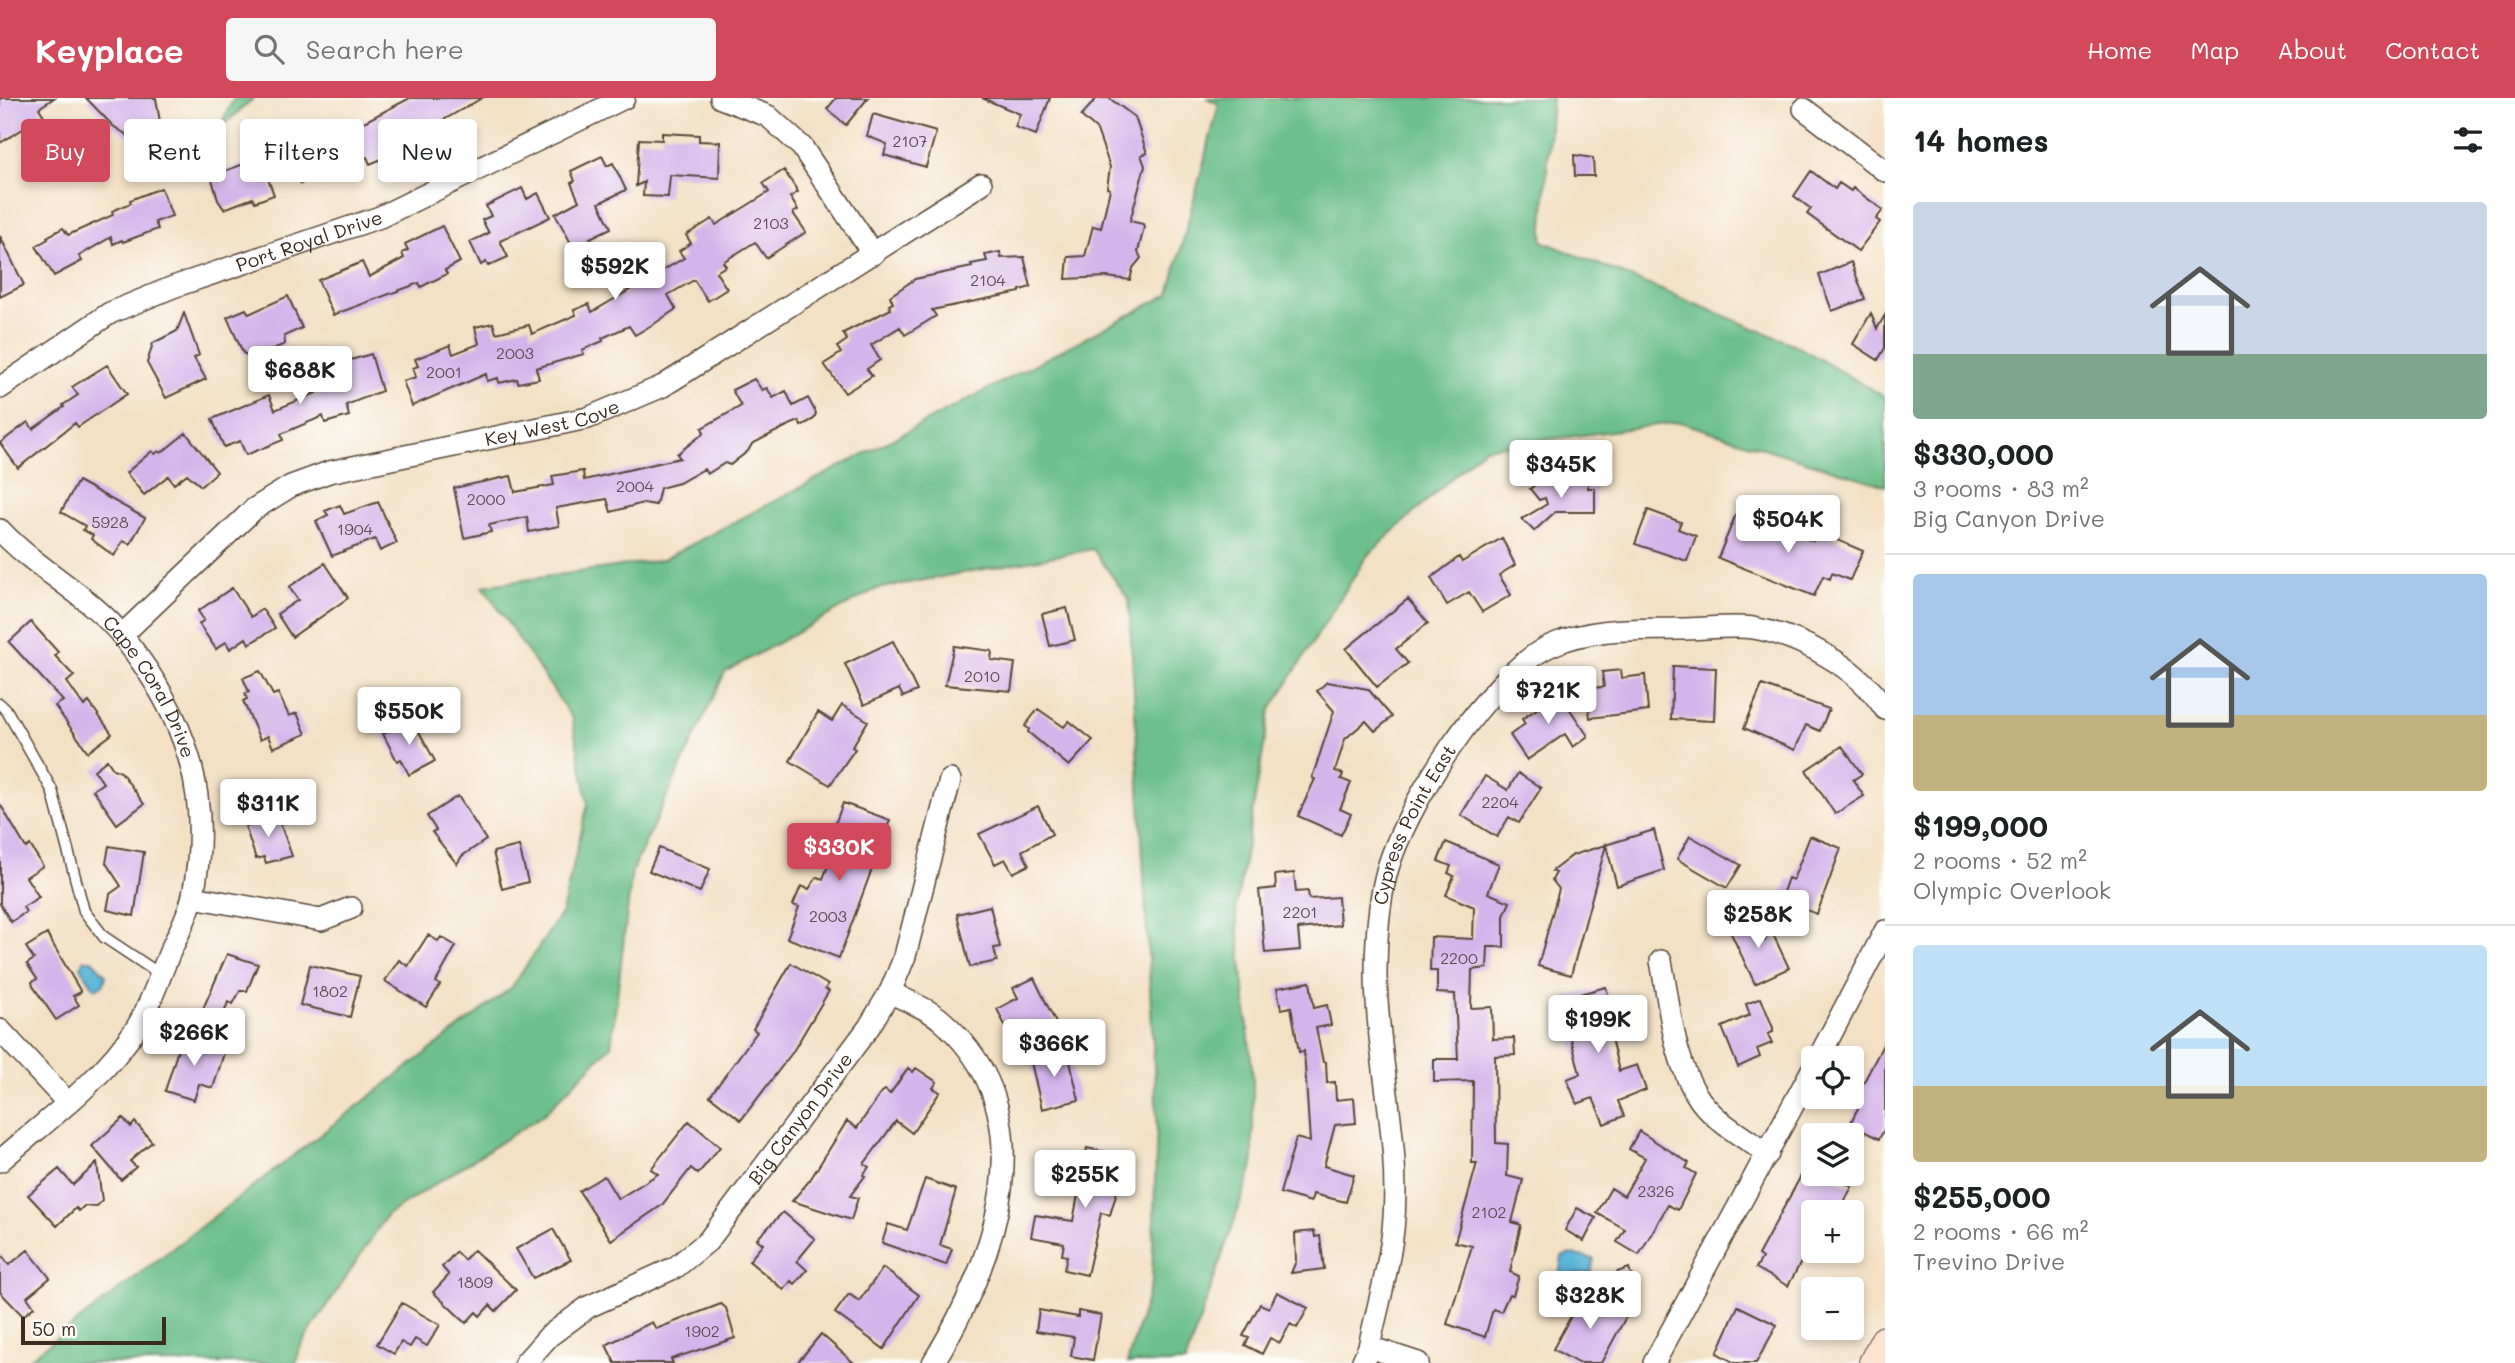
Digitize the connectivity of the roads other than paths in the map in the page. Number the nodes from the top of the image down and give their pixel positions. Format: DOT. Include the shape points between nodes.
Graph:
graph roads {
  1 [pos="624,98"];
  2 [pos="721,98"];
  3 [pos="1804,109"];
  4 [pos="1885,171"];
  5 [pos="981,184"];
  6 [pos="873,254"];
  7 [pos="0,388"];
  8 [pos="0,530"];
  9 [pos="122,635"];
  10 [pos="0,704"];
  11 [pos="1885,709"];
  12 [pos="950,780"];
  13 [pos="193,897"];
  14 [pos="351,908"];
  15 [pos="1885,931"];
  16 [pos="1661,961"];
  17 [pos="160,975"];
  18 [pos="890,992"];
  19 [pos="0,1030"];
  20 [pos="1825,1046"];
  21 [pos="1801,1091"];
  22 [pos="67,1102"];
  23 [pos="1768,1154"];
  24 [pos="0,1161"];
  25 [pos="1885,1341"];
  26 [pos="1366,1355"];
  27 [pos="525,1363"];
  28 [pos="933,1363"];
  29 [pos="1418,1363"];
  30 [pos="1654,1363"];
  31 [pos="1874,1363"];
  1 -- 7 [label="street, Port Royal Drive" via="380,217 110,313"];
  2 -- 6 [label="street" via="768,116 802,147"];
  3 -- 4 [label="street"];
  5 -- 6 [label="street, Key West Cove"];
  6 -- 9 [label="street, Key West Cove" via="663,386 624,405 588,418 329,472 290,486 254,509"];
  8 -- 9 [label="street, Cape Coral Drive"];
  9 -- 13 [label="street, Cape Coral Drive" via="156,680 183,735 199,790"];
  10 -- 17 [label="lane" via="52,790 84,911 104,937"];
  11 -- 26 [label="street, Cypress Point East" via="1874,691 1840,666 1795,640 1752,628 1590,631 1549,646 1508,674 1472,716 1416,806 1386,873 1376,979 1392,1132 1393,1229"];
  12 -- 18 [label="street, Big Canyon Drive" via="905,957"];
  13 -- 14 [label="street" via="321,920"];
  13 -- 17 [label="street, Cape Coral Drive"];
  15 -- 20 [label="street"];
  16 -- 23 [label="street" via="1684,1070 1701,1101 1726,1126"];
  17 -- 22 [label="street, Cape Coral Drive" via="137,1027"];
  18 -- 27 [label="street, Big Canyon Drive" via="869,1027 708,1241 677,1267 587,1307 549,1336"];
  18 -- 28 [label="street" via="939,1018 982,1069 998,1112 1004,1158 1000,1208 981,1270"];
  19 -- 22 [label="street"];
  21 -- 23 [label="street"];
  22 -- 24 [label="street, Cape Coral Drive"];
  23 -- 30 [label="street"];
  25 -- 31 [label="street"];
  26 -- 29 [label="street"];
}
